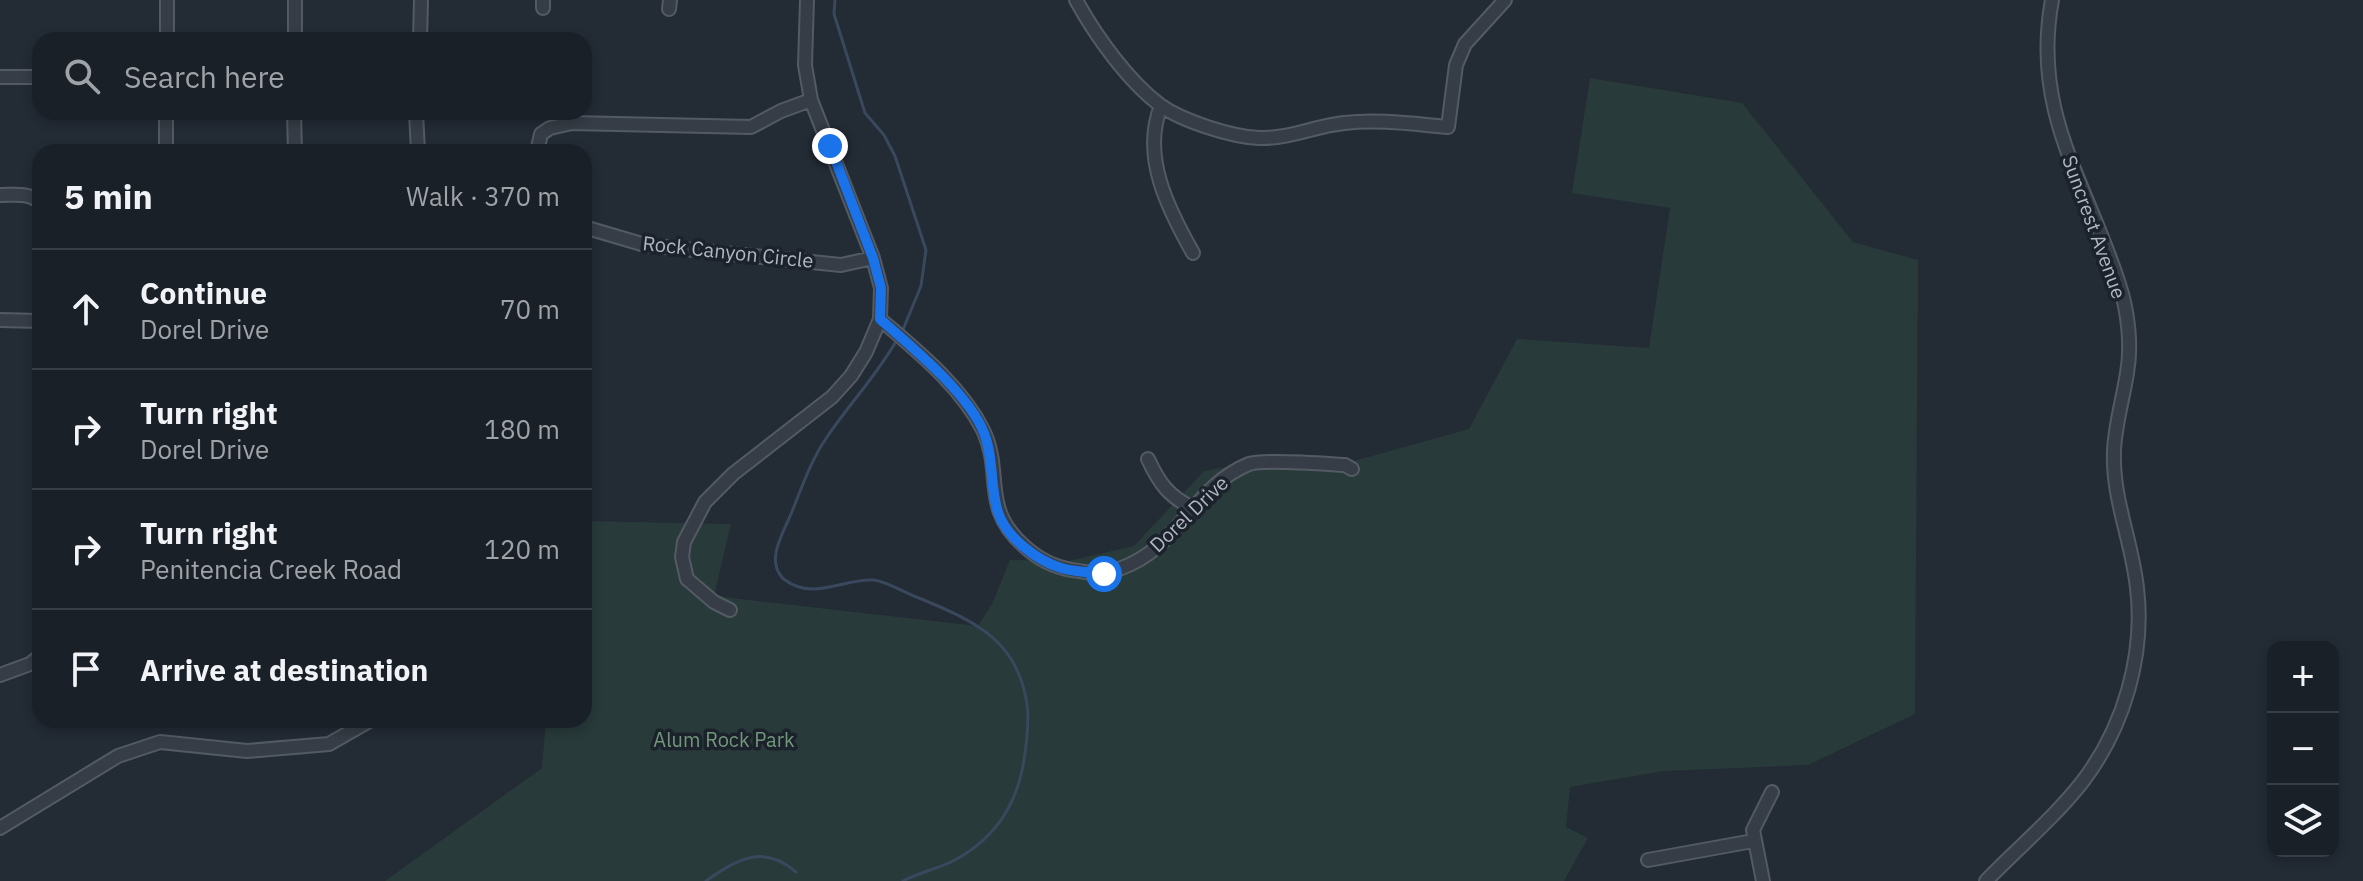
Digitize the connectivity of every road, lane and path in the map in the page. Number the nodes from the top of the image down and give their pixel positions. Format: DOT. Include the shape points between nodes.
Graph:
graph roads {
  1 [pos="167,0"];
  2 [pos="295,0"];
  3 [pos="421,0"];
  4 [pos="807,0"];
  5 [pos="1076,0"];
  6 [pos="1505,0"];
  7 [pos="2052,0"];
  8 [pos="167,32"];
  9 [pos="295,32"];
  10 [pos="420,32"];
  11 [pos="0,77"];
  12 [pos="32,77"];
  13 [pos="811,100"];
  14 [pos="1161,106"];
  15 [pos="166,120"];
  16 [pos="294,120"];
  17 [pos="416,120"];
  18 [pos="166,144"];
  19 [pos="295,144"];
  20 [pos="418,144"];
  21 [pos="539,144"];
  22 [pos="0,195"];
  23 [pos="32,198"];
  24 [pos="592,229"];
  25 [pos="1193,253"];
  26 [pos="873,258"];
  27 [pos="880,319"];
  28 [pos="0,320"];
  29 [pos="32,321"];
  30 [pos="1148,459"];
  31 [pos="1352,469"];
  32 [pos="1193,508"];
  33 [pos="730,610"];
  34 [pos="32,662"];
  35 [pos="0,675"];
  36 [pos="357,728"];
  37 [pos="1772,792"];
  38 [pos="0,828"];
  39 [pos="1753,841"];
  40 [pos="1648,860"];
  41 [pos="1763,881"];
  42 [pos="1986,881"];
  1 -- 8 [label="street"];
  2 -- 9 [label="street"];
  3 -- 10 [label="street"];
  4 -- 13 [label="street" via="805,65"];
  5 -- 14 [label="street" via="1105,45"];
  6 -- 14 [label="street" via="1465,44 1456,65 1448,127 1374,121 1256,138"];
  7 -- 42 [label="street, Suncrest Avenue" via="2046,51 2052,102 2120,285 2127,323 2128,370 2114,450 2115,490 2140,607 2122,711 2105,749 2081,783"];
  11 -- 12 [label="street"];
  13 -- 21 [label="street" via="751,127 572,123 550,128"];
  13 -- 26 [label="street"];
  14 -- 25 [label="street" via="1155,122 1158,175 1172,216"];
  15 -- 18 [label="street"];
  16 -- 19 [label="street"];
  17 -- 20 [label="street"];
  22 -- 23 [label="street"];
  24 -- 26 [label="street, Rock Canyon Circle" via="645,245 841,265"];
  26 -- 27 [label="street" via="881,288"];
  27 -- 32 [label="street, Dorel Drive" via="962,396 984,431 998,512 1010,533 1034,554 1061,568 1104,574 1147,556"];
  27 -- 33 [label="street" via="851,376 832,397 733,474 705,502 684,542 687,579"];
  28 -- 29 [label="street"];
  30 -- 32 [label="street" via="1158,481"];
  31 -- 32 [label="street, Dorel Drive" via="1253,462 1225,476"];
  34 -- 35 [label="street"];
  36 -- 38 [label="street" via="329,744 247,751 160,742 136,748"];
  37 -- 39 [label="street"];
  39 -- 40 [label="street"];
  39 -- 41 [label="street"];
}
